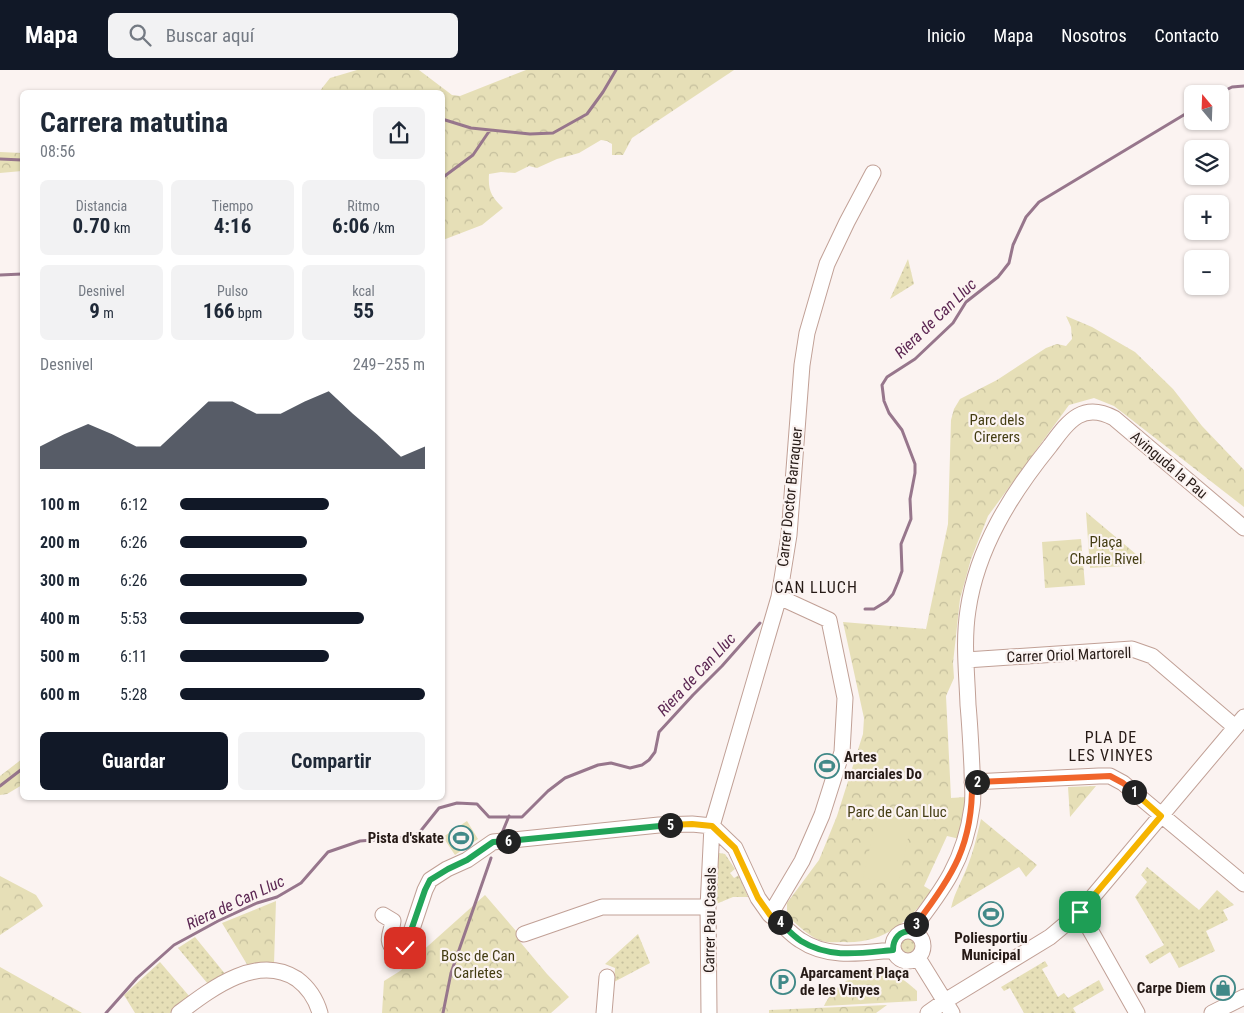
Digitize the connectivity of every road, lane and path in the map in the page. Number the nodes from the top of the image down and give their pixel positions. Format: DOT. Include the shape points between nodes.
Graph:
graph roads {
  1 [pos="874,173"];
  2 [pos="1244,528"];
  3 [pos="779,597"];
  4 [pos="966,660"];
  5 [pos="1240,722"];
  6 [pos="972,782"];
  7 [pos="1161,816"];
  8 [pos="712,826"];
  9 [pos="1244,884"];
  10 [pos="708,907"];
  11 [pos="1080,912"];
  12 [pos="383,915"];
  13 [pos="770,915"];
  14 [pos="911,931"];
  15 [pos="524,934"];
  16 [pos="893,950"];
  17 [pos="918,958"];
  18 [pos="607,977"];
  19 [pos="1244,997"];
  20 [pos="948,1007"];
  21 [pos="180,1013"];
  22 [pos="320,1013"];
  23 [pos="604,1013"];
  24 [pos="709,1013"];
  25 [pos="928,1013"];
  26 [pos="1138,1013"];
  27 [pos="1212,1013"];
  1 -- 3 [label="street, Carrer Doctor Barraquer" via="828,264 807,334 789,536"];
  2 -- 4 [label="street, Avinguda la Pau" via="1114,418 1090,412 1076,416 1025,479 992,533 982,556 968,610"];
  3 -- 8 [label="street, Carrer Doctor Barraquer"];
  3 -- 13 [label="street" via="829,620 845,698 842,752 822,815 802,862"];
  4 -- 5 [label="street, Carrer Oriol Martorell" via="1132,649 1152,656"];
  4 -- 6 [label="street"];
  5 -- 7 [label="street"];
  6 -- 7 [label="street" via="1110,776 1123,783"];
  6 -- 14 [label="street" via="973,806 961,855 940,892"];
  7 -- 9 [label="street"];
  7 -- 11 [label="street"];
  8 -- 10 [label="street, Carrer Pau Casals"];
  8 -- 12 [label="street" via="659,825 493,842 430,880 402,950 395,950 390,945 393,921"];
  8 -- 13 [label="street" via="735,848 758,898"];
  10 -- 15 [label="street" via="602,907"];
  10 -- 24 [label="street, Carrer Pau Casals"];
  11 -- 20 [label="street" via="1050,937"];
  11 -- 26 [label="street"];
  13 -- 16 [label="street" via="799,940 814,948 851,954"];
  14 -- 16 [label="street" via="897,936"];
  14 -- 17 [label="street" via="922,940 923,950"];
  16 -- 17 [label="street" via="903,960"];
  17 -- 20 [label="street"];
  18 -- 23 [label="street"];
  19 -- 27 [label="street"];
  20 -- 25 [label="street"];
  21 -- 22 [label="street" via="231,979 268,970 286,973 299,981 316,1000"];
}
